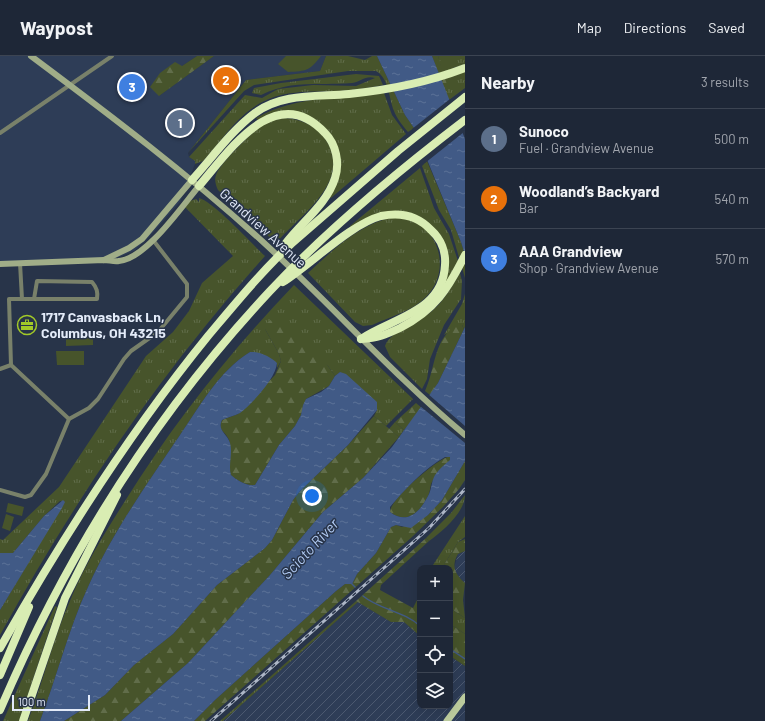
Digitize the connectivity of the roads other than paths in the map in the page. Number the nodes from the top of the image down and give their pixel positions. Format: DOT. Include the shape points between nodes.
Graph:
graph roads {
  1 [pos="31,56"];
  2 [pos="112,56"];
  3 [pos="465,68"];
  4 [pos="70,85"];
  5 [pos="465,97"];
  6 [pos="465,120"];
  7 [pos="0,133"];
  8 [pos="192,180"];
  9 [pos="199,186"];
  10 [pos="153,240"];
  11 [pos="465,255"];
  12 [pos="275,259"];
  13 [pos="104,260"];
  14 [pos="20,263"];
  15 [pos="0,264"];
  16 [pos="270,290"];
  17 [pos="34,298"];
  18 [pos="22,299"];
  19 [pos="361,339"];
  20 [pos="11,366"];
  21 [pos="0,370"];
  22 [pos="69,419"];
  23 [pos="465,435"];
  24 [pos="140,452"];
  25 [pos="0,490"];
  26 [pos="38,584"];
  27 [pos="0,648"];
  28 [pos="0,675"];
  29 [pos="465,698"];
  30 [pos="0,710"];
  31 [pos="23,721"];
  32 [pos="448,721"];
  1 -- 4 [label="main road, Grandview Avenue"];
  2 -- 4 [label="street"];
  3 -- 8 [label="highway" via="377,90 286,99 268,106 255,113 241,126"];
  4 -- 7 [label="street"];
  4 -- 8 [label="main road, Grandview Avenue"];
  5 -- 12 [label="highway" via="398,151"];
  6 -- 16 [label="highway" via="347,216"];
  8 -- 9 [label="main road, Grandview Avenue"];
  8 -- 13 [label="main road" via="142,239"];
  9 -- 10 [label="main road"];
  9 -- 12 [label="highway" via="258,122 274,116 291,114 306,119 322,129 333,143 337,169 335,178 327,196"];
  9 -- 19 [label="main road, Grandview Avenue" via="262,241"];
  10 -- 13 [label="main road" via="134,257 119,261"];
  10 -- 22 [label="street" via="187,284 187,297 158,332 124,359 98,399 89,408"];
  11 -- 19 [label="highway" via="438,300 420,316 379,338"];
  12 -- 26 [label="highway" via="151,408 85,506"];
  13 -- 14 [label="main road"];
  14 -- 15 [label="main road"];
  14 -- 18 [label="street"];
  16 -- 19 [label="highway" via="368,221 392,214 420,221 436,235 443,249 444,273 439,288 429,301 412,314 374,330"];
  16 -- 24 [label="highway" via="186,390"];
  17 -- 17 [label="street" via="97,299 98,293 92,282 37,282"];
  17 -- 18 [label="street"];
  18 -- 20 [label="street" via="9,300"];
  19 -- 23 [label="main road, Grandview Avenue" via="406,384"];
  20 -- 21 [label="street"];
  20 -- 22 [label="street"];
  22 -- 25 [label="street" via="46,474 31,495 25,497"];
  24 -- 30 [label="highway" via="93,524 62,580"];
  24 -- 31 [label="highway" via="65,598"];
  26 -- 27 [label="highway"];
  26 -- 28 [label="highway"];
  29 -- 32 [label="main road"];
}
